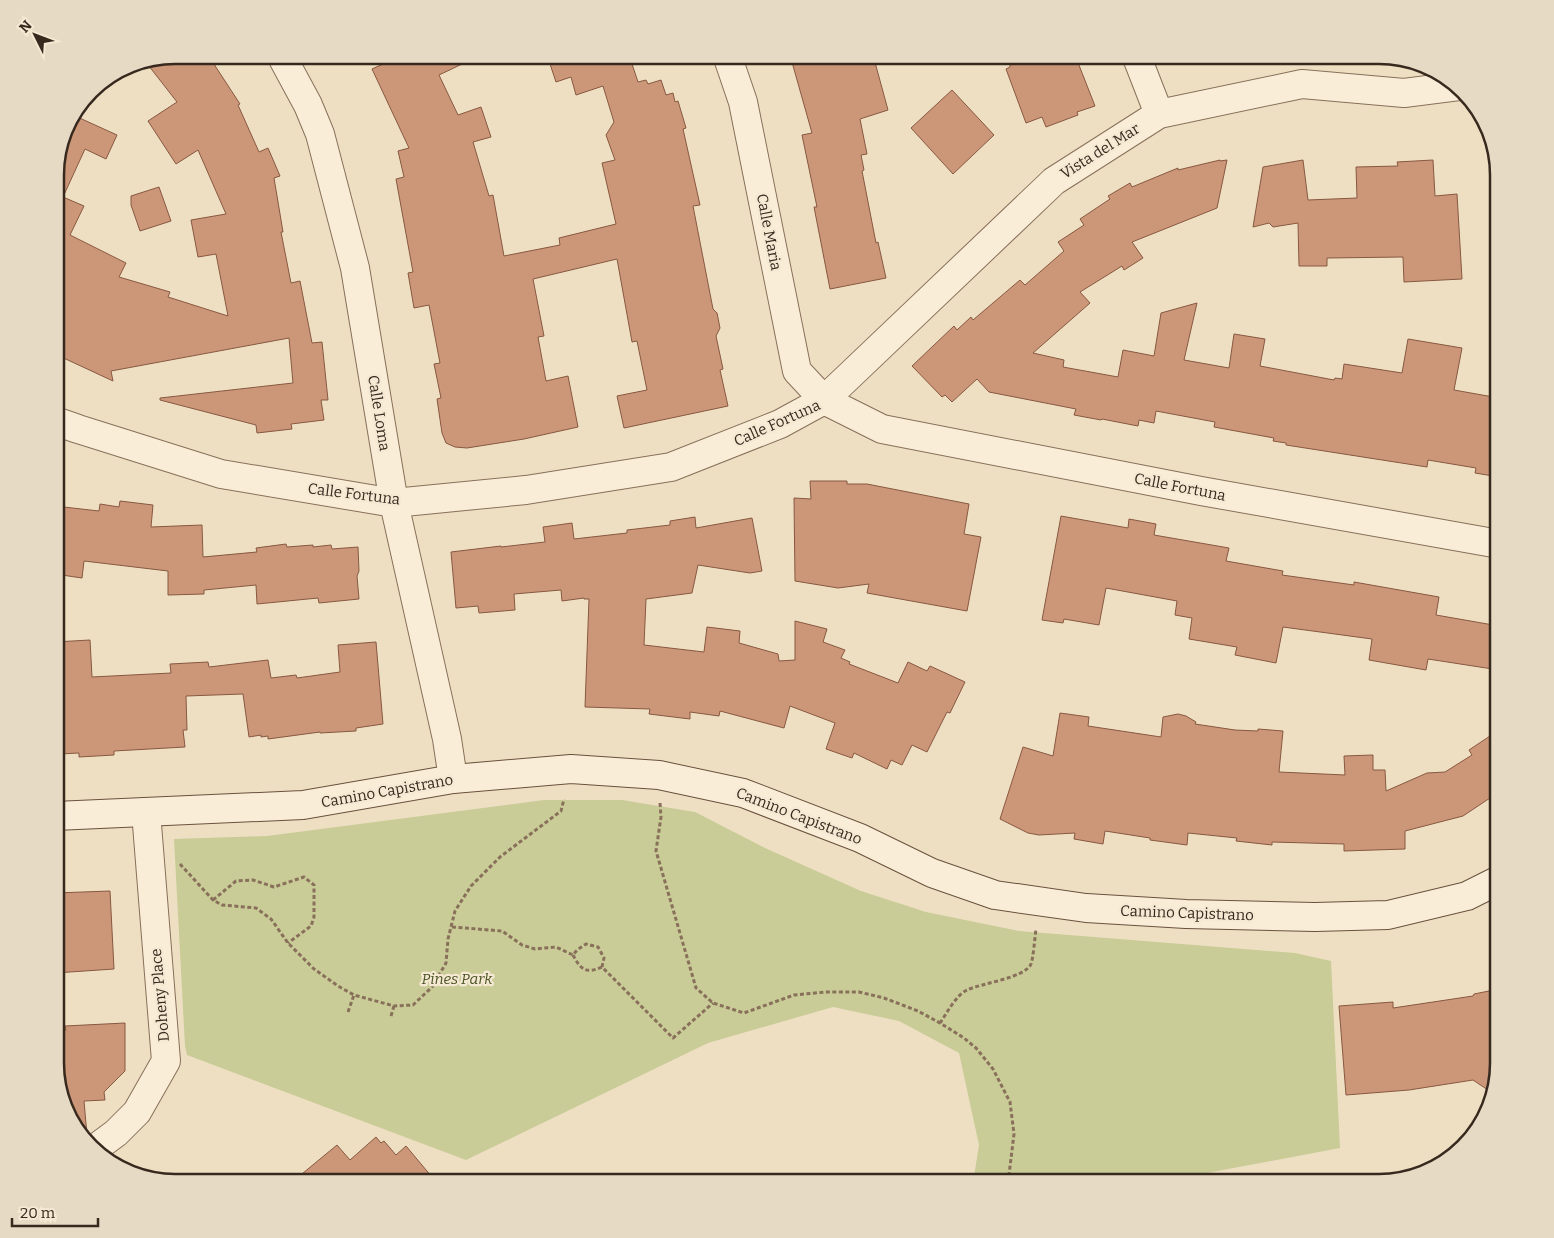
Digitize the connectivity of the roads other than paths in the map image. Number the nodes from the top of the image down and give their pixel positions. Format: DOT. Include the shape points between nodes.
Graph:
graph roads {
  1 [pos="286,64"];
  2 [pos="730,64"];
  3 [pos="1140,64"];
  4 [pos="1448,87"];
  5 [pos="1159,114"];
  6 [pos="824,400"];
  7 [pos="64,424"];
  8 [pos="394,503"];
  9 [pos="1490,542"];
  10 [pos="453,779"];
  11 [pos="146,812"];
  12 [pos="64,816"];
  13 [pos="1490,884"];
  14 [pos="100,1145"];
  1 -- 8 [label="street, Calle Loma" via="320,134 355,268"];
  2 -- 6 [label="street, Calle Maria" via="743,102 797,371"];
  3 -- 5 [label="street"];
  4 -- 5 [label="street, Vista del Mar" via="1404,93 1302,84"];
  5 -- 6 [label="street, Vista del Mar" via="1054,181"];
  6 -- 8 [label="street, Calle Fortuna" via="780,424 671,466 526,490"];
  6 -- 9 [label="street, Calle Fortuna" via="882,430 1201,492"];
  7 -- 8 [label="street, Calle Fortuna" via="221,474"];
  8 -- 10 [label="street, Calle Loma"];
  10 -- 11 [label="street, Camino Capistrano" via="303,805"];
  10 -- 13 [label="street, Camino Capistrano" via="571,769 659,775 744,793 860,838 932,873 995,894 1086,908 1315,917 1388,915 1467,896"];
  11 -- 12 [label="street, Camino Capistrano"];
  11 -- 14 [label="street, Doheny Place" via="166,1061 137,1112"];
}
